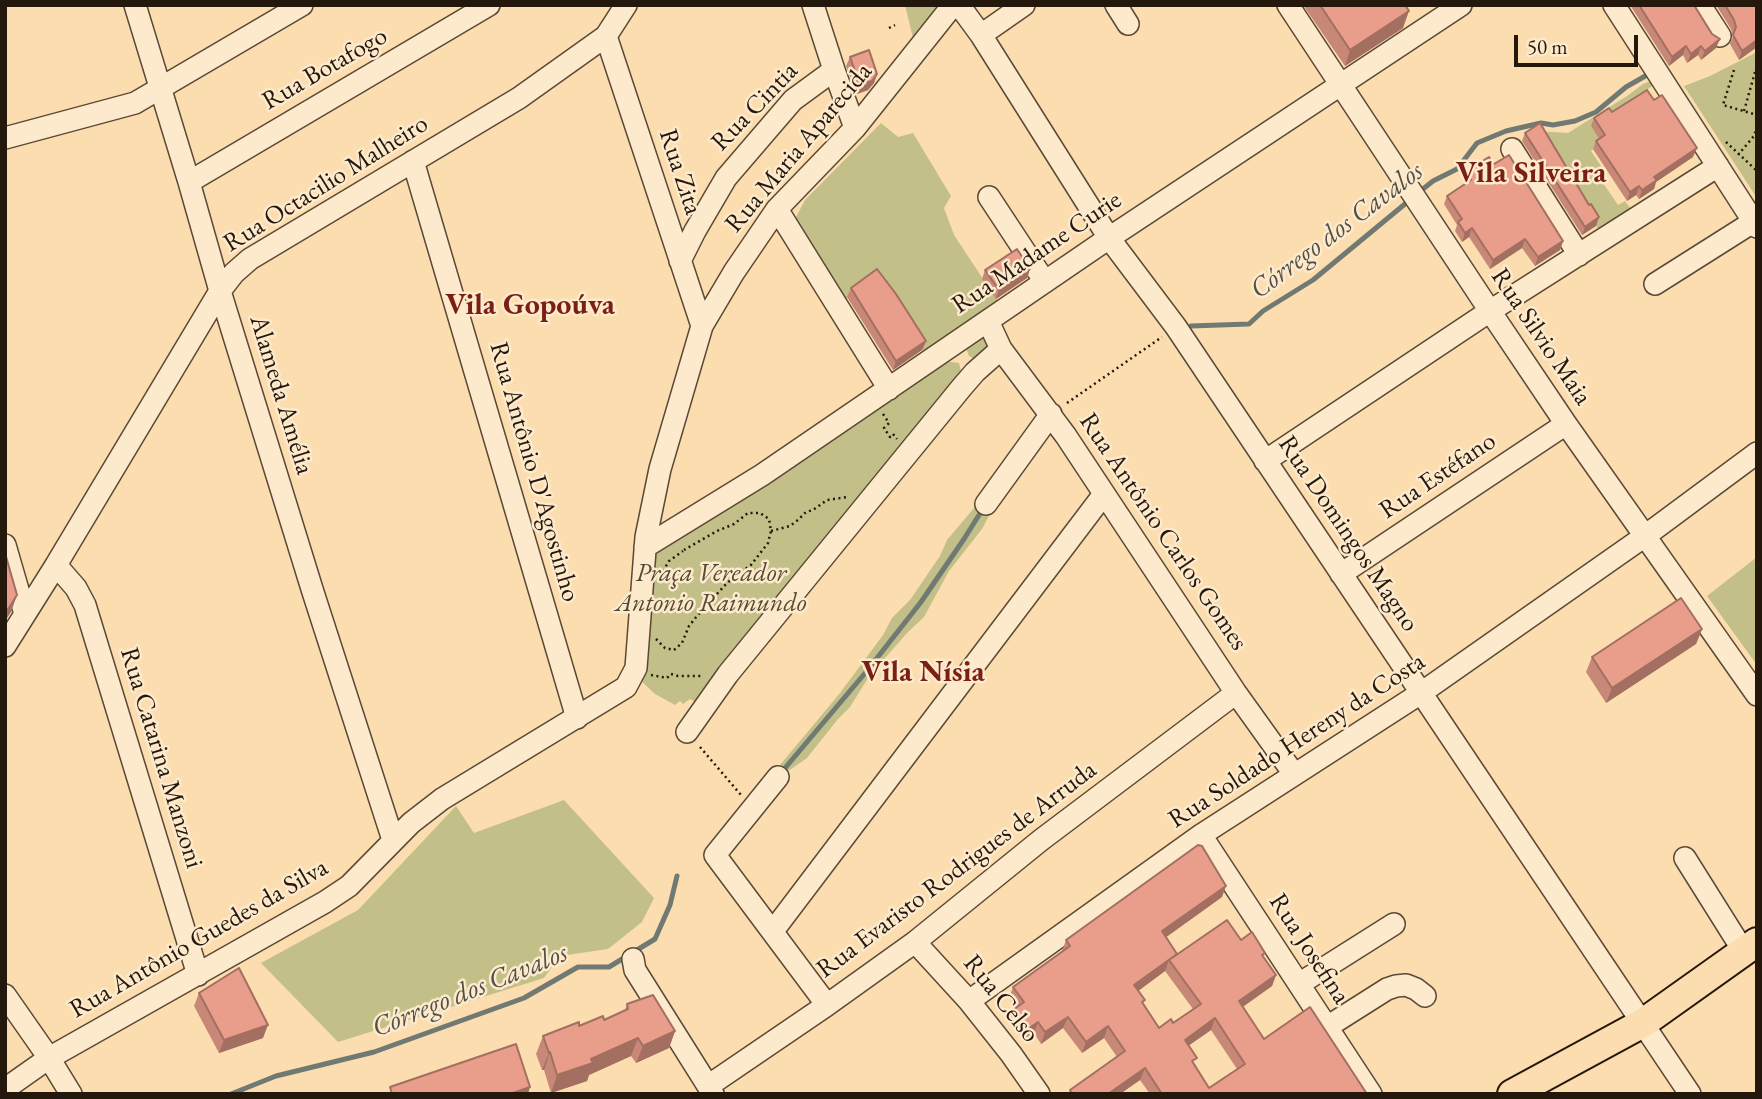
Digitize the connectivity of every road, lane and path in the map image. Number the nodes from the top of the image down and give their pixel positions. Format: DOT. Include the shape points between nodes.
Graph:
graph roads {
  1 [pos="135,5"];
  2 [pos="302,5"];
  3 [pos="489,5"];
  4 [pos="626,5"];
  5 [pos="813,5"];
  6 [pos="953,5"];
  7 [pos="959,5"];
  8 [pos="1024,5"];
  9 [pos="1116,5"];
  10 [pos="1288,5"];
  11 [pos="1461,5"];
  12 [pos="1614,5"];
  13 [pos="1700,5"];
  14 [pos="1128,24"];
  15 [pos="895,25"];
  16 [pos="889,28"];
  17 [pos="981,35"];
  18 [pos="606,36"];
  19 [pos="1720,36"];
  20 [pos="1757,65"];
  21 [pos="834,70"];
  22 [pos="1734,70"];
  23 [pos="1341,84"];
  24 [pos="161,88"];
  25 [pos="1744,111"];
  26 [pos="1757,115"];
  27 [pos="1757,127"];
  28 [pos="855,128"];
  29 [pos="5,138"];
  30 [pos="1724,139"];
  31 [pos="1512,149"];
  32 [pos="1738,155"];
  33 [pos="413,161"];
  34 [pos="1718,166"];
  35 [pos="1757,171"];
  36 [pos="189,182"];
  37 [pos="989,197"];
  38 [pos="776,209"];
  39 [pos="1755,225"];
  40 [pos="1109,238"];
  41 [pos="1579,255"];
  42 [pos="680,261"];
  43 [pos="1045,282"];
  44 [pos="1655,284"];
  45 [pos="220,291"];
  46 [pos="1490,311"];
  47 [pos="988,321"];
  48 [pos="702,326"];
  49 [pos="1176,327"];
  50 [pos="955,343"];
  51 [pos="1001,349"];
  52 [pos="975,372"];
  53 [pos="890,389"];
  54 [pos="883,414"];
  55 [pos="1051,414"];
  56 [pos="1566,424"];
  57 [pos="898,441"];
  58 [pos="1757,453"];
  59 [pos="1265,461"];
  60 [pos="1104,494"];
  61 [pos="851,497"];
  62 [pos="986,504"];
  63 [pos="746,508"];
  64 [pos="748,513"];
  65 [pos="771,531"];
  66 [pos="1645,536"];
  67 [pos="681,543"];
  68 [pos="5,545"];
  69 [pos="645,547"];
  70 [pos="684,550"];
  71 [pos="56,565"];
  72 [pos="1341,574"];
  73 [pos="662,576"];
  74 [pos="25,614"];
  75 [pos="656,639"];
  76 [pos="5,646"];
  77 [pos="636,668"];
  78 [pos="728,674"];
  79 [pos="1236,693"];
  80 [pos="1421,693"];
  81 [pos="1757,695"];
  82 [pos="577,718"];
  83 [pos="687,732"];
  84 [pos="1294,774"];
  85 [pos="778,777"];
  86 [pos="379,799"];
  87 [pos="752,808"];
  88 [pos="411,823"];
  89 [pos="1201,835"];
  90 [pos="393,840"];
  91 [pos="1685,858"];
  92 [pos="1394,924"];
  93 [pos="772,930"];
  94 [pos="915,942"];
  95 [pos="1750,947"];
  96 [pos="633,959"];
  97 [pos="198,975"];
  98 [pos="1299,984"];
  99 [pos="5,995"];
  100 [pos="1424,996"];
  101 [pos="969,1001"];
  102 [pos="827,1005"];
  103 [pos="1643,1023"];
  104 [pos="1327,1027"];
  105 [pos="49,1058"];
  106 [pos="5,1089"];
  107 [pos="710,1090"];
  108 [pos="71,1094"];
  109 [pos="1039,1094"];
  110 [pos="1371,1094"];
  111 [pos="1512,1094"];
  112 [pos="1690,1094"];
  1 -- 24 [label="street, Alameda Amélia"];
  2 -- 24 [label="street"];
  3 -- 36 [label="street, Rua Botafogo"];
  4 -- 18 [label="street, Rua Octacilio Malheiro"];
  5 -- 21 [label="street"];
  6 -- 28 [label="street, Rua Maria Aparecida"];
  7 -- 17 [label="street, Rua Domingos Magno"];
  8 -- 17 [label="street"];
  9 -- 14 [label="street"];
  10 -- 23 [label="street, Rua Silvio Maia"];
  11 -- 23 [label="street, Rua Madame Curie"];
  12 -- 34 [label="street"];
  13 -- 19 [label="street"];
  15 -- 16 [label="path"];
  17 -- 40 [label="street, Rua Domingos Magno"];
  18 -- 33 [label="street, Rua Octacilio Malheiro" via="519,98"];
  18 -- 42 [label="street, Rua Zita"];
  20 -- 25 [label="path"];
  21 -- 28 [label="street"];
  21 -- 42 [label="street, Rua Cintia" via="793,100 726,178"];
  22 -- 25 [label="path" via="1723,105"];
  23 -- 40 [label="street, Rua Madame Curie"];
  23 -- 46 [label="street, Rua Silvio Maia"];
  24 -- 29 [label="street" via="135,103"];
  24 -- 36 [label="street, Alameda Amélia"];
  25 -- 26 [label="path"];
  27 -- 32 [label="path"];
  28 -- 38 [label="street, Rua Maria Aparecida"];
  30 -- 32 [label="path"];
  31 -- 41 [label="street"];
  32 -- 35 [label="path"];
  33 -- 45 [label="street, Rua Octacilio Malheiro" via="250,258"];
  33 -- 82 [label="street, Rua Antônio D'Agostinho"];
  34 -- 39 [label="street"];
  34 -- 41 [label="street"];
  36 -- 45 [label="street, Alameda Amélia"];
  37 -- 43 [label="street"];
  38 -- 48 [label="street, Rua Maria Aparecida"];
  38 -- 53 [label="street"];
  39 -- 44 [label="street"];
  40 -- 43 [label="street, Rua Madame Curie"];
  40 -- 49 [label="street, Rua Domingos Magno"];
  41 -- 46 [label="street"];
  42 -- 48 [label="street, Rua Zita"];
  43 -- 47 [label="street, Rua Madame Curie"];
  45 -- 71 [label="street, Rua Octacilio Malheiro"];
  45 -- 86 [label="street, Alameda Amélia"];
  46 -- 56 [label="street, Rua Silvio Maia"];
  46 -- 59 [label="street"];
  47 -- 50 [label="street, Rua Madame Curie"];
  47 -- 51 [label="street, Rua Antônio Carlos Gomes"];
  48 -- 69 [label="street, Rua Maria Aparecida" via="660,469"];
  49 -- 55 [label="path"];
  49 -- 59 [label="street, Rua Domingos Magno"];
  50 -- 52 [label="street"];
  50 -- 53 [label="street, Rua Madame Curie"];
  51 -- 52 [label="street"];
  51 -- 55 [label="street, Rua Antônio Carlos Gomes"];
  52 -- 78 [label="street"];
  53 -- 69 [label="street, Rua Madame Curie"];
  54 -- 57 [label="path" via="889,423 884,428"];
  55 -- 60 [label="street, Rua Antônio Carlos Gomes"];
  55 -- 62 [label="street"];
  56 -- 66 [label="street, Rua Silvio Maia"];
  56 -- 72 [label="street, Rua Estéfano"];
  58 -- 66 [label="street, Rua Soldado Hereny da Costa"];
  59 -- 72 [label="street, Rua Domingos Magno"];
  60 -- 79 [label="street, Rua Antônio Carlos Gomes"];
  60 -- 93 [label="street"];
  61 -- 65 [label="path" via="827,500 790,526"];
  63 -- 64 [label="path"];
  64 -- 65 [label="path" via="761,513 769,519"];
  64 -- 70 [label="path"];
  65 -- 75 [label="path" via="751,565 727,583 689,626 682,643 674,650"];
  66 -- 80 [label="street, Rua Soldado Hereny da Costa"];
  66 -- 81 [label="street, Rua Silvio Maia"];
  67 -- 70 [label="path"];
  68 -- 74 [label="street"];
  69 -- 77 [label="street, Rua Maria Aparecida"];
  70 -- 73 [label="path" via="669,561"];
  71 -- 74 [label="street, Rua Octacilio Malheiro"];
  71 -- 97 [label="street, Rua Catarina Manzoni" via="85,605"];
  72 -- 80 [label="street, Rua Domingos Magno"];
  74 -- 76 [label="street, Rua Octacilio Malheiro"];
  77 -- 78 [label="path" via="667,678 671,674"];
  77 -- 82 [label="street" via="626,687"];
  78 -- 83 [label="street"];
  79 -- 84 [label="street, Rua Antônio Carlos Gomes"];
  79 -- 94 [label="street, Rua Evaristo Rodrigues de Arruda"];
  80 -- 84 [label="street, Rua Soldado Hereny da Costa"];
  80 -- 103 [label="street, Rua Domingos Magno"];
  82 -- 88 [label="street, Rua Antônio Guedes da Silva" via="442,799"];
  83 -- 87 [label="path"];
  84 -- 89 [label="street, Rua Soldado Hereny da Costa"];
  85 -- 87 [label="street"];
  86 -- 88 [label="street"];
  86 -- 90 [label="street, Alameda Amélia"];
  87 -- 93 [label="street" via="715,855"];
  88 -- 90 [label="street, Rua Antônio Guedes da Silva"];
  89 -- 98 [label="street, Rua Josefina"];
  89 -- 101 [label="street, Rua Soldado Hereny da Costa"];
  90 -- 97 [label="street, Rua Antônio Guedes da Silva" via="341,892"];
  91 -- 95 [label="street"];
  92 -- 98 [label="street"];
  93 -- 102 [label="street"];
  94 -- 101 [label="street, Rua Celso"];
  94 -- 102 [label="street, Rua Evaristo Rodrigues de Arruda"];
  95 -- 103 [label="main road"];
  96 -- 107 [label="street" via="635,970"];
  97 -- 105 [label="street, Rua Antônio Guedes da Silva"];
  98 -- 104 [label="street, Rua Josefina"];
  99 -- 105 [label="street"];
  100 -- 104 [label="street" via="1406,985 1395,986"];
  101 -- 109 [label="street, Rua Celso"];
  102 -- 107 [label="street, Rua Evaristo Rodrigues de Arruda"];
  103 -- 111 [label="main road"];
  103 -- 112 [label="street, Rua Domingos Magno"];
  104 -- 110 [label="street, Rua Josefina"];
  105 -- 106 [label="street, Rua Antônio Guedes da Silva"];
  105 -- 108 [label="street"];
}
